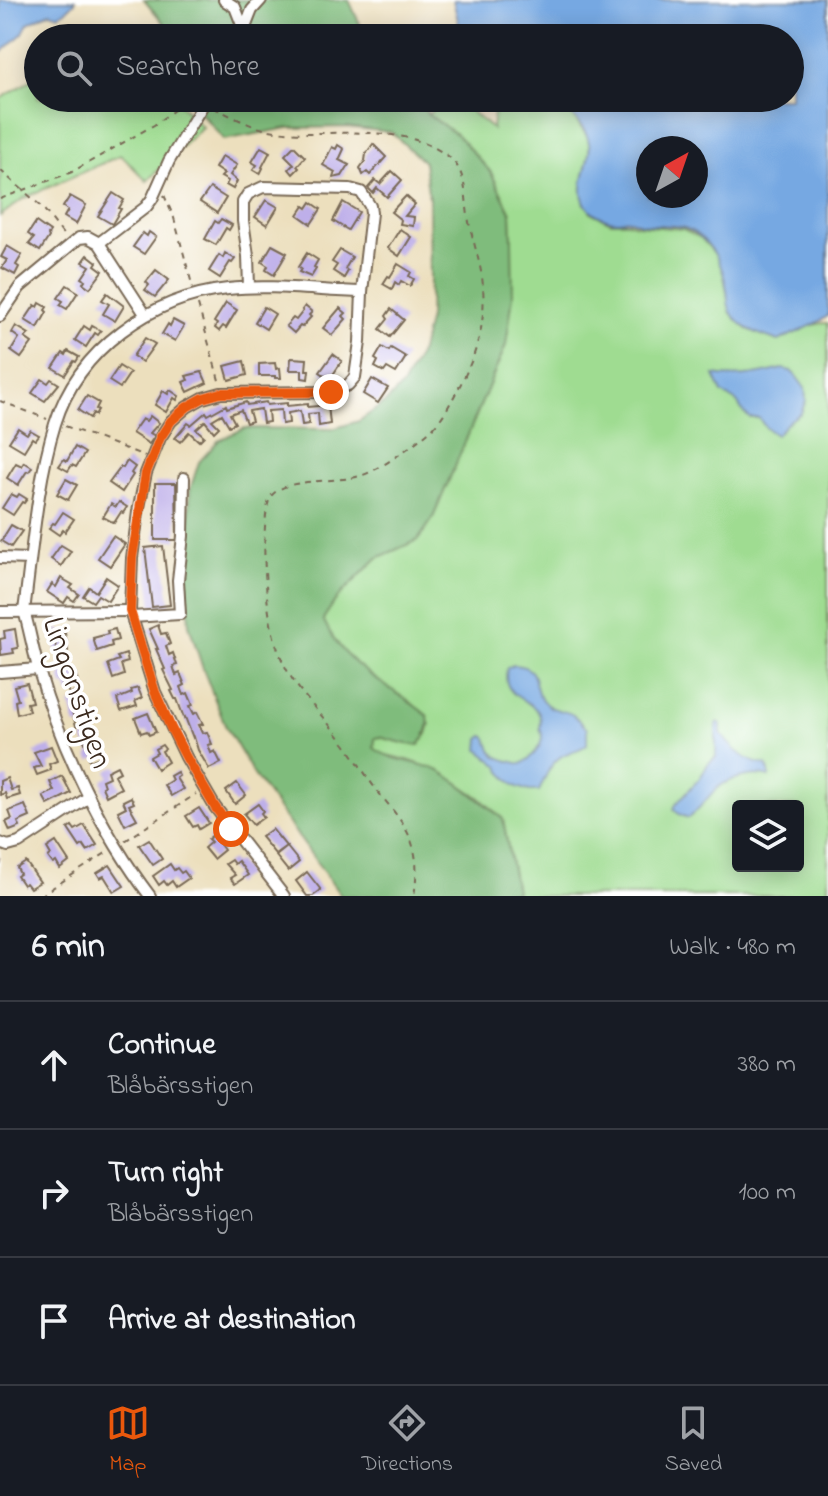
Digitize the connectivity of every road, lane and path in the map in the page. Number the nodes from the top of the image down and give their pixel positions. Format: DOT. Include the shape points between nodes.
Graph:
graph roads {
  1 [pos="224,0"];
  2 [pos="261,0"];
  3 [pos="240,24"];
  4 [pos="247,24"];
  5 [pos="199,112"];
  6 [pos="0,170"];
  7 [pos="99,243"];
  8 [pos="70,245"];
  9 [pos="249,287"];
  10 [pos="362,292"];
  11 [pos="145,314"];
  12 [pos="0,316"];
  13 [pos="0,401"];
  14 [pos="55,422"];
  15 [pos="152,458"];
  16 [pos="184,478"];
  17 [pos="0,558"];
  18 [pos="30,559"];
  19 [pos="24,611"];
  20 [pos="0,612"];
  21 [pos="131,614"];
  22 [pos="38,669"];
  23 [pos="0,672"];
  24 [pos="89,797"];
  25 [pos="4,844"];
  26 [pos="0,866"];
  27 [pos="147,895"];
  28 [pos="284,896"];
  1 -- 3 [label="street" via="235,7"];
  2 -- 4 [label="street"];
  5 -- 7 [label="street" via="146,207"];
  6 -- 8 [label="path" via="42,207"];
  7 -- 8 [label="street" via="88,237"];
  7 -- 11 [label="street"];
  8 -- 12 [label="street" via="20,287"];
  9 -- 10 [label="street, Lingonstigen"];
  9 -- 10 [label="street" via="243,221 248,194 263,187 350,189 361,192 371,213"];
  9 -- 11 [label="street, Lingonstigen" via="201,293"];
  10 -- 15 [label="street" via="355,377 348,385 331,392 221,393 203,398 171,421"];
  11 -- 14 [label="street, Lingonstigen" via="87,366"];
  13 -- 14 [label="path"];
  14 -- 15 [label="path"];
  14 -- 18 [label="street, Lingonstigen"];
  15 -- 21 [label="street" via="138,512"];
  16 -- 21 [label="street" via="180,614"];
  17 -- 18 [label="street"];
  18 -- 19 [label="street, Lingonstigen"];
  19 -- 20 [label="street"];
  19 -- 21 [label="street"];
  19 -- 22 [label="street, Lingonstigen"];
  21 -- 28 [label="street" via="155,692 186,757 215,807"];
  22 -- 23 [label="street"];
  22 -- 24 [label="street, Lingonstigen"];
  24 -- 25 [label="street" via="19,843"];
  24 -- 27 [label="street, Lingonstigen"];
  25 -- 26 [label="path"];
}
